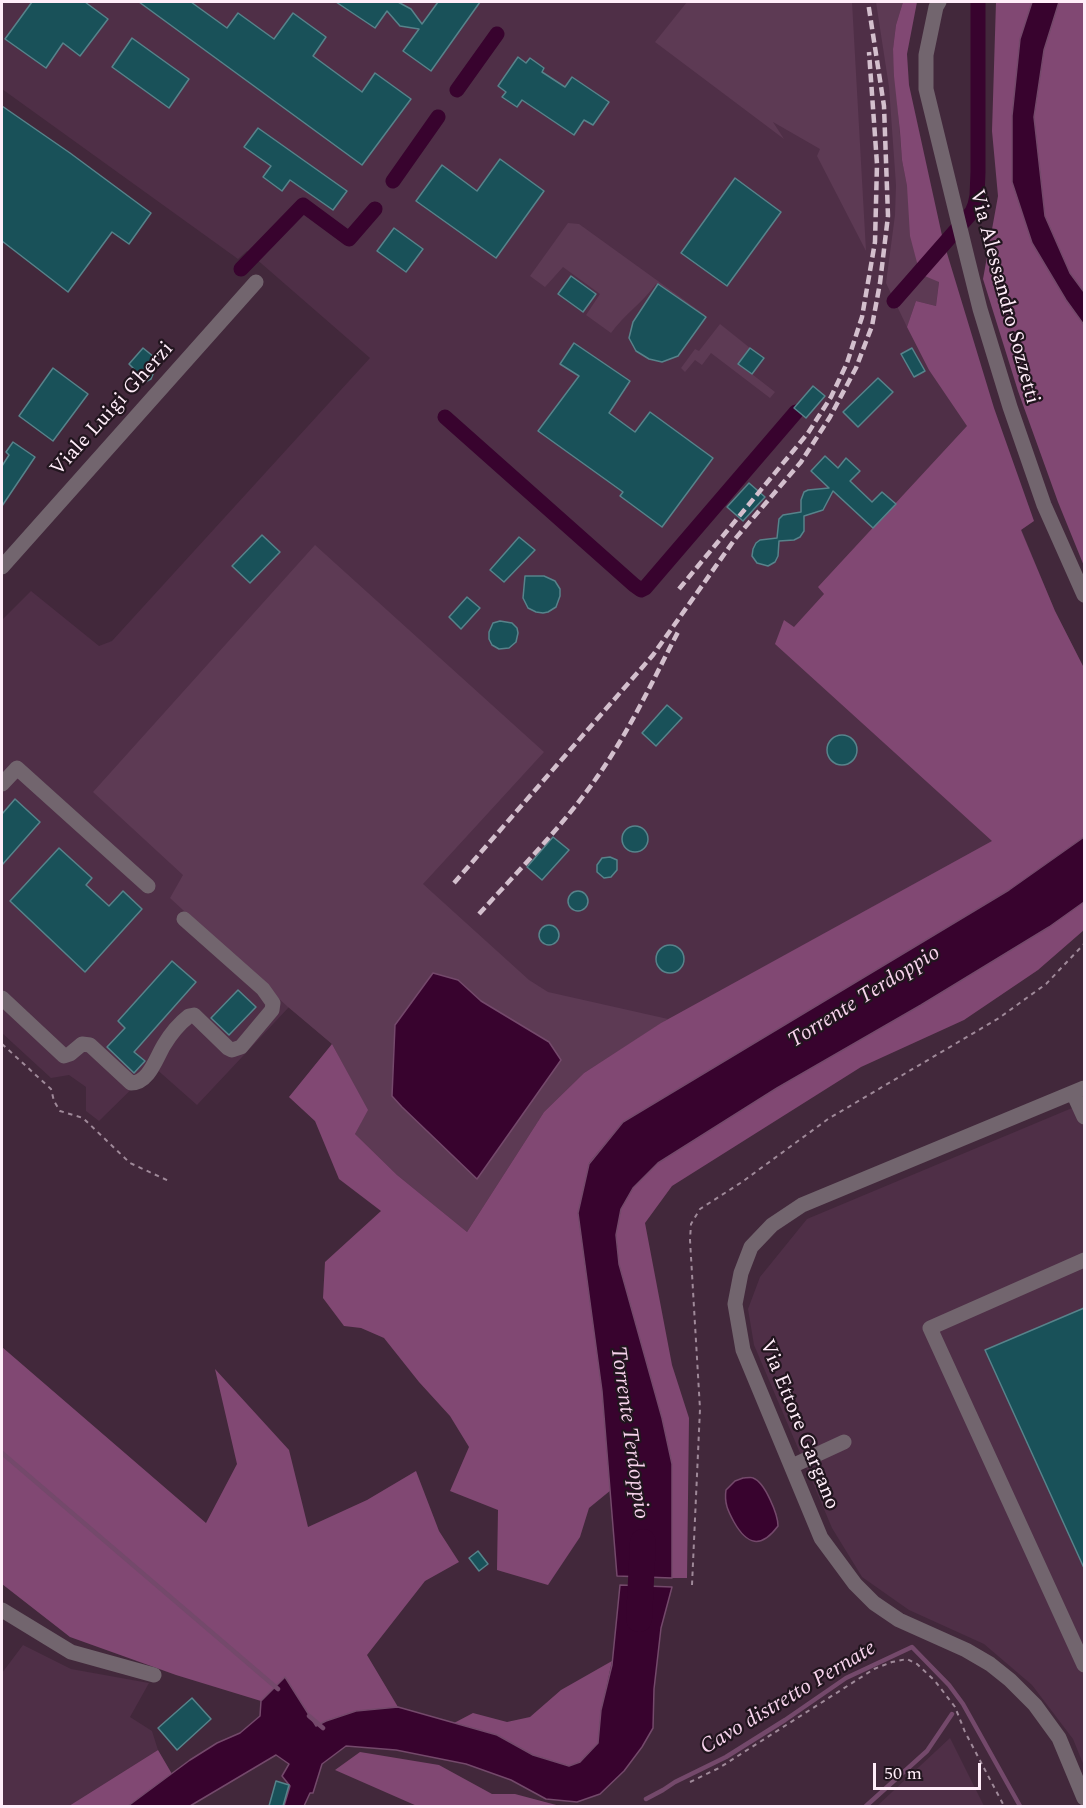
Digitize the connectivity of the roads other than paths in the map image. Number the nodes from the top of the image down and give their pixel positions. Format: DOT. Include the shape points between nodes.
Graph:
graph roads {
  1 [pos="937,3"];
  2 [pos="256,282"];
  3 [pos="2,567"];
  4 [pos="1084,595"];
  5 [pos="2,784"];
  6 [pos="148,886"];
  7 [pos="184,919"];
  8 [pos="2,998"];
  9 [pos="1079,1091"];
  10 [pos="1084,1117"];
  11 [pos="1084,1260"];
  12 [pos="844,1442"];
  13 [pos="792,1466"];
  14 [pos="2,1610"];
  15 [pos="1084,1665"];
  16 [pos="154,1675"];
  17 [pos="1084,1798"];
  1 -- 4 [label="street, Via Alessandro Sozzetti" via="926,55 926,88 980,309 1044,505"];
  2 -- 3 [label="street, Viale Luigi Gherzi"];
  5 -- 6 [label="street" via="17,768"];
  7 -- 8 [label="street" via="263,989 273,1003 272,1010 237,1049 228,1048 194,1016 189,1016 141,1080 131,1083 90,1045 82,1044 64,1056"];
  9 -- 10 [label="street"];
  9 -- 13 [label="street, Via Ettore Gargano" via="802,1205 772,1225 751,1247 735,1304 743,1350"];
  11 -- 15 [label="street" via="930,1328"];
  12 -- 13 [label="street"];
  13 -- 17 [label="street, Via Ettore Gargano" via="821,1538 855,1584 899,1620 966,1650 1010,1680 1059,1738"];
  14 -- 16 [label="street" via="71,1653"];
}
